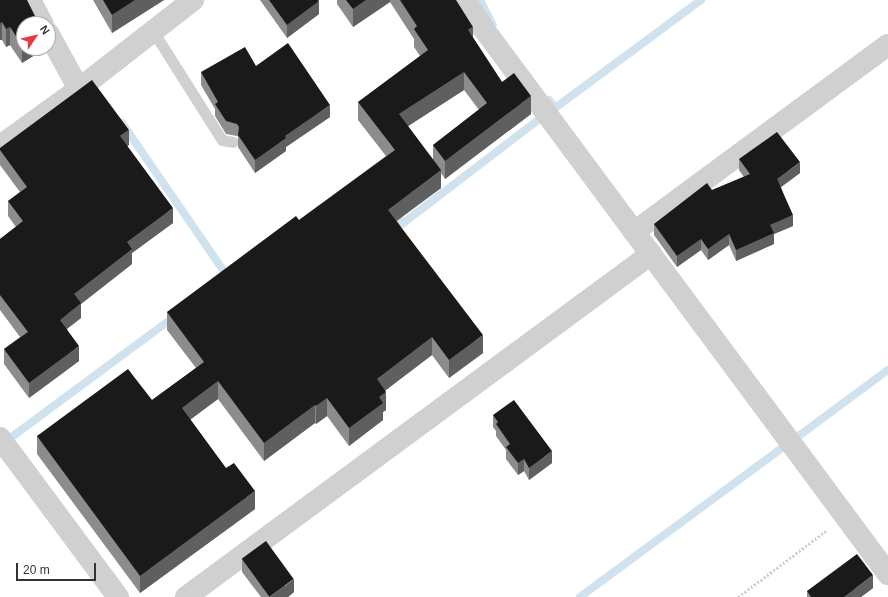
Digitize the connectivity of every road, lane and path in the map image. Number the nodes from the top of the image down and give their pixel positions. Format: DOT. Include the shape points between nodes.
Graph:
graph roads {
  1 [pos="30,0"];
  2 [pos="193,0"];
  3 [pos="465,0"];
  4 [pos="39,16"];
  5 [pos="153,31"];
  6 [pos="888,45"];
  7 [pos="56,47"];
  8 [pos="79,89"];
  9 [pos="233,142"];
  10 [pos="0,146"];
  11 [pos="634,232"];
  12 [pos="651,254"];
  13 [pos="0,438"];
  14 [pos="845,517"];
  15 [pos="888,574"];
  16 [pos="118,597"];
  17 [pos="186,597"];
  18 [pos="738,597"];
  1 -- 4 [label="street"];
  2 -- 5 [label="street"];
  3 -- 11 [label="street"];
  5 -- 8 [label="street"];
  5 -- 9 [label="lane" via="222,140"];
  6 -- 11 [label="street"];
  7 -- 8 [label="street"];
  8 -- 10 [label="street"];
  11 -- 12 [label="street"];
  12 -- 14 [label="street"];
  12 -- 17 [label="street"];
  13 -- 16 [label="street"];
  14 -- 15 [label="street"];
  14 -- 18 [label="path"];
}
